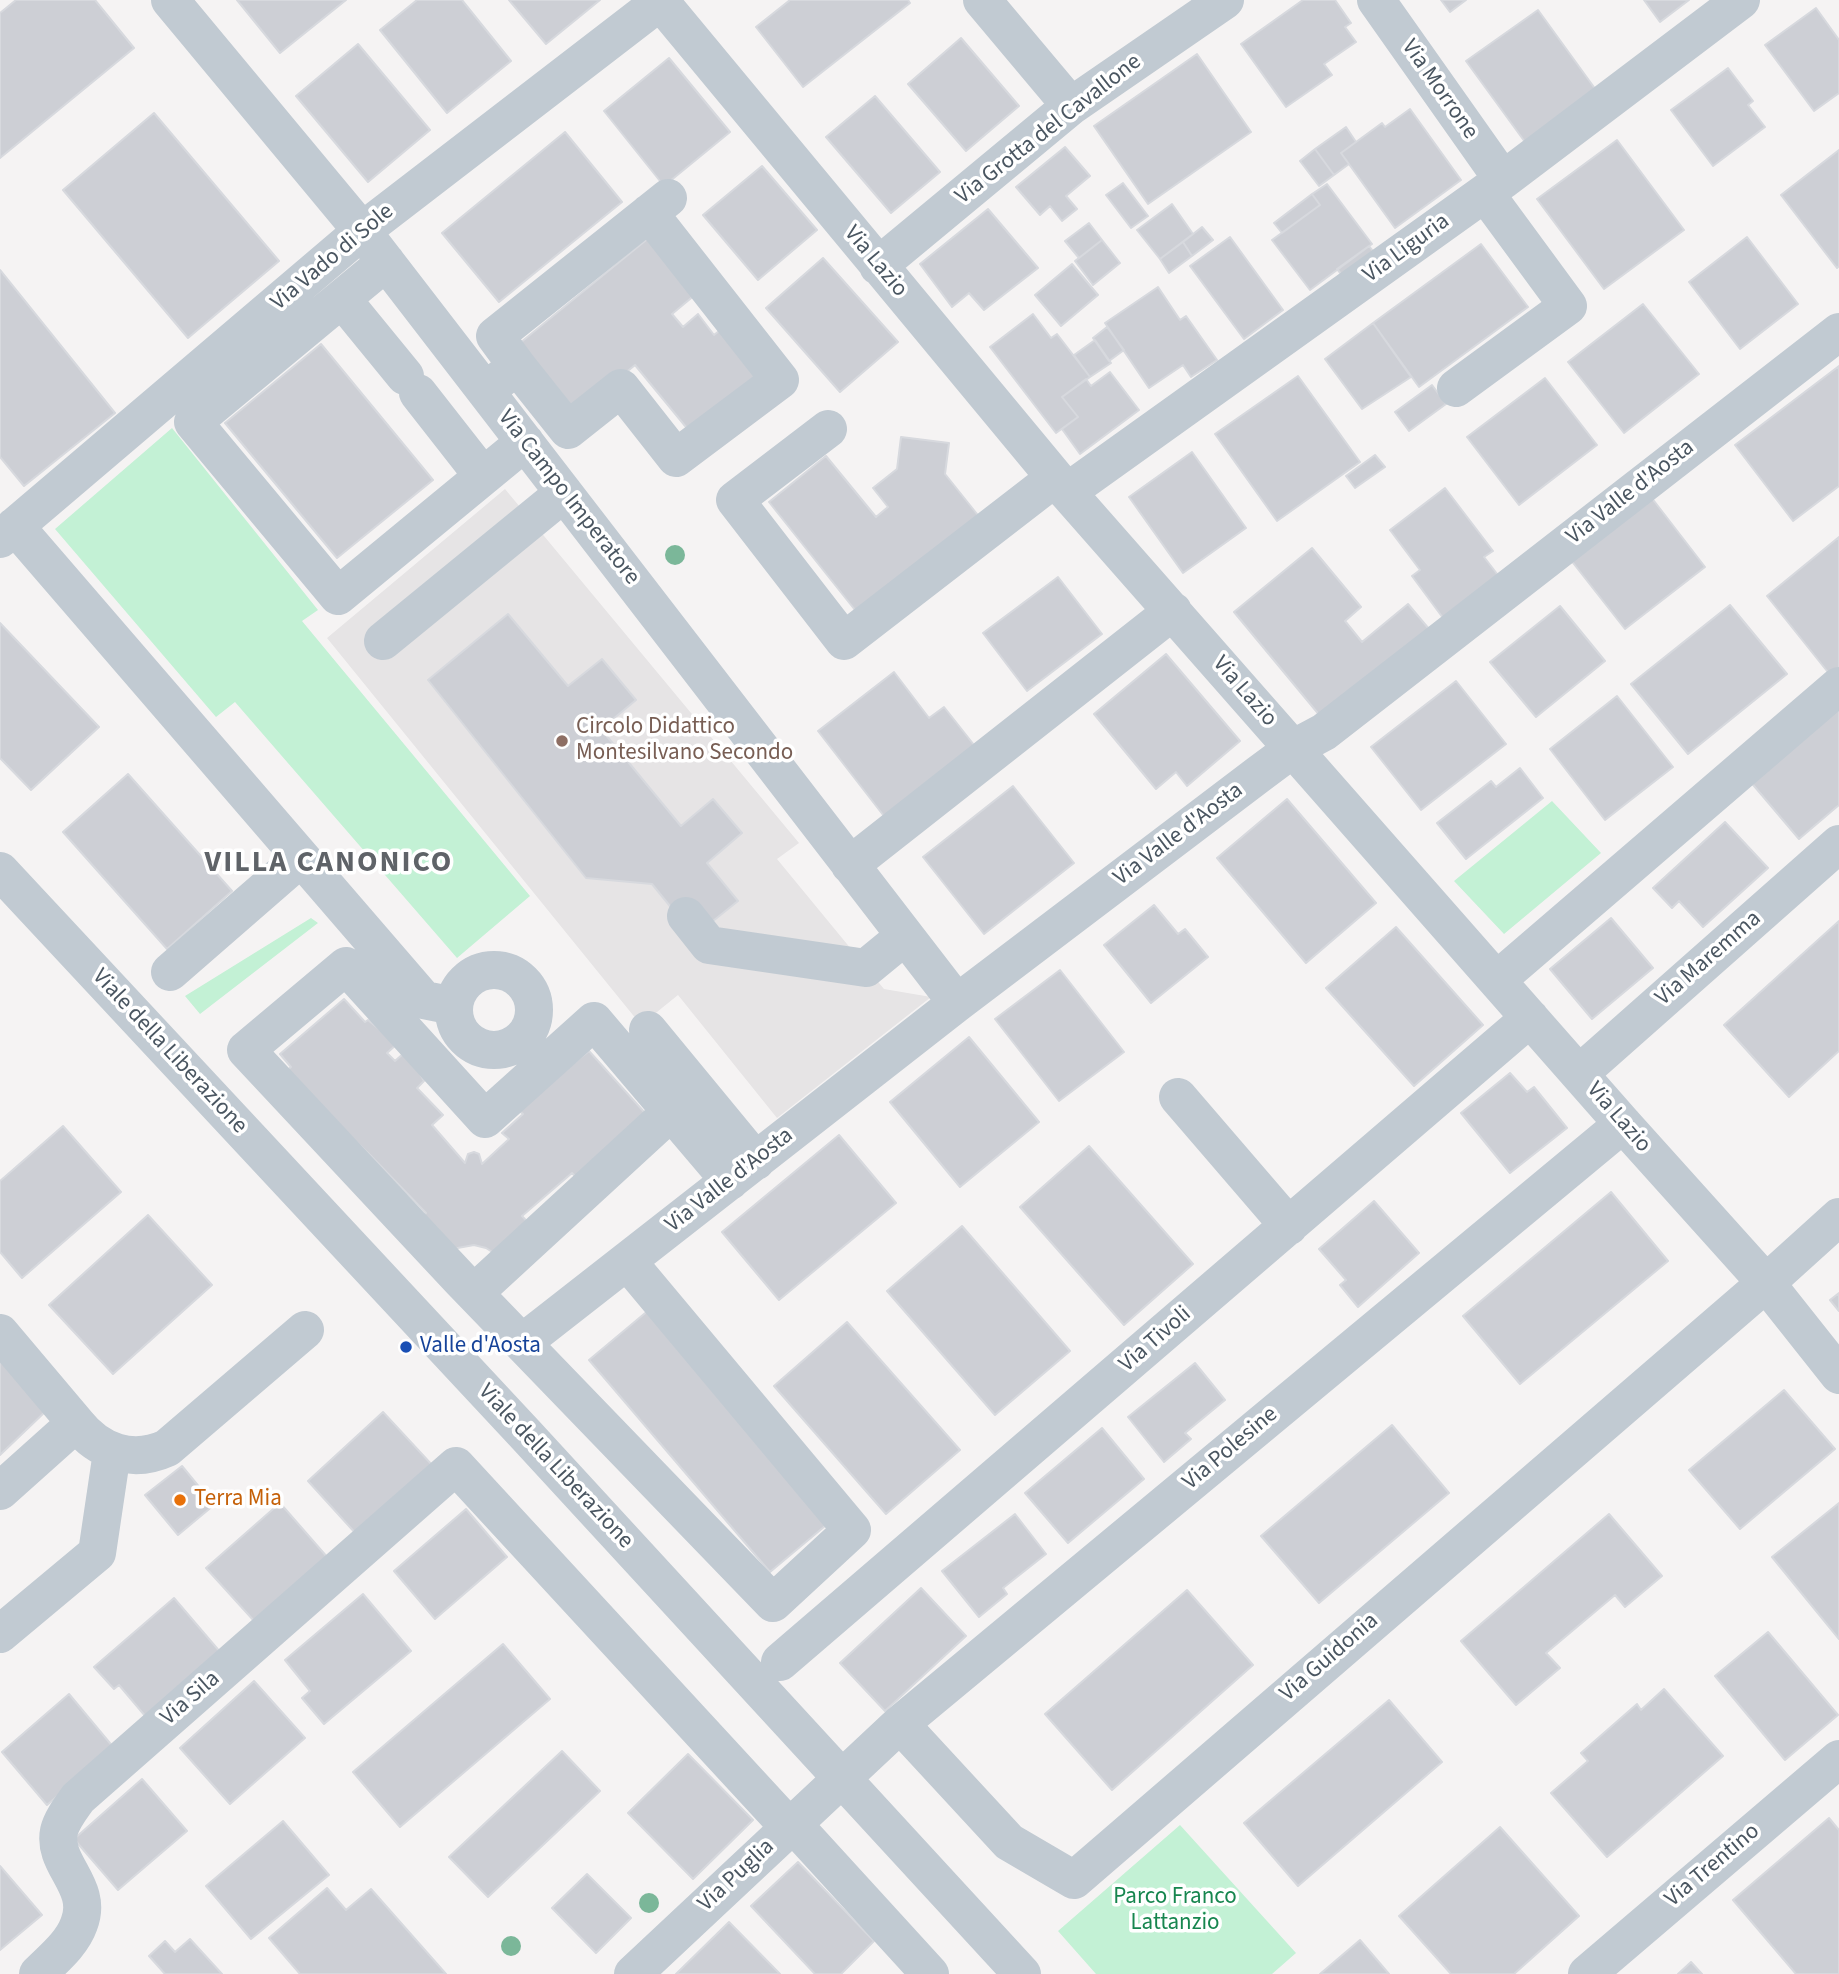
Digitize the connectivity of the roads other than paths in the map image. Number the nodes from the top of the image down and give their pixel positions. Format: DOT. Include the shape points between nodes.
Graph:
graph roads {
  1 [pos="170,0"];
  2 [pos="982,0"];
  3 [pos="1225,0"];
  4 [pos="1376,0"];
  5 [pos="1741,0"];
  6 [pos="660,1"];
  7 [pos="1071,106"];
  8 [pos="1494,187"];
  9 [pos="362,231"];
  10 [pos="386,262"];
  11 [pos="877,266"];
  12 [pos="341,299"];
  13 [pos="1839,332"];
  14 [pos="517,366"];
  15 [pos="1456,388"];
  16 [pos="485,391"];
  17 [pos="828,429"];
  18 [pos="568,430"];
  19 [pos="529,448"];
  20 [pos="483,476"];
  21 [pos="1061,485"];
  22 [pos="564,493"];
  23 [pos="8,533"];
  24 [pos="1173,611"];
  25 [pos="383,640"];
  26 [pos="1839,686"];
  27 [pos="1294,748"];
  28 [pos="1839,844"];
  29 [pos="301,858"];
  30 [pos="850,865"];
  31 [pos="0,871"];
  32 [pos="686,916"];
  33 [pos="905,936"];
  34 [pos="170,972"];
  35 [pos="1497,979"];
  36 [pos="957,1003"];
  37 [pos="454,1006"];
  38 [pos="1530,1018"];
  39 [pos="648,1030"];
  40 [pos="1580,1073"];
  41 [pos="1178,1097"];
  42 [pos="671,1111"];
  43 [pos="1623,1124"];
  44 [pos="743,1171"];
  45 [pos="1289,1226"];
  46 [pos="1834,1232"];
  47 [pos="627,1261"];
  48 [pos="1766,1283"];
  49 [pos="474,1293"];
  50 [pos="305,1331"];
  51 [pos="0,1333"];
  52 [pos="522,1343"];
  53 [pos="1839,1375"];
  54 [pos="76,1423"];
  55 [pos="112,1452"];
  56 [pos="0,1491"];
  57 [pos="0,1634"];
  58 [pos="780,1662"];
  59 [pos="900,1724"];
  60 [pos="1839,1759"];
  61 [pos="842,1778"];
  62 [pos="791,1826"];
  63 [pos="38,1974"];
  64 [pos="633,1974"];
  65 [pos="930,1974"];
  66 [pos="1022,1974"];
  67 [pos="1587,1974"];
  1 -- 9 [label="street, Via Campo Imperatore"];
  2 -- 7 [label="street"];
  3 -- 7 [label="street, Via Grotta del Cavallone"];
  4 -- 8 [label="street, Via Morrone"];
  5 -- 8 [label="street, Via Liguria"];
  6 -- 9 [label="street, Via Vado di Sole"];
  6 -- 11 [label="street, Via Lazio"];
  7 -- 11 [label="street, Via Grotta del Cavallone"];
  8 -- 15 [label="street, Via Morrone" via="1568,306"];
  8 -- 21 [label="street, Via Liguria"];
  9 -- 10 [label="street, Via Campo Imperatore"];
  9 -- 23 [label="street, Via Vado di Sole"];
  10 -- 12 [label="street"];
  10 -- 16 [label="street, Via Campo Imperatore"];
  11 -- 21 [label="street, Via Lazio"];
  12 -- 20 [label="street"];
  12 -- 20 [label="street" via="193,422 338,596"];
  13 -- 27 [label="street, Via Valle d'Aosta" via="1324,732"];
  14 -- 16 [label="street"];
  14 -- 18 [label="street"];
  14 -- 18 [label="street" via="495,336 660,205 780,380 676,458 621,388"];
  16 -- 19 [label="street, Via Campo Imperatore"];
  17 -- 21 [label="street, Via Liguria" via="735,500 844,640"];
  18 -- 19 [label="street"];
  19 -- 20 [label="street"];
  19 -- 22 [label="street, Via Campo Imperatore"];
  21 -- 24 [label="street, Via Lazio"];
  22 -- 25 [label="street"];
  22 -- 30 [label="street, Via Campo Imperatore"];
  23 -- 29 [label="street, Via Vado di Sole"];
  24 -- 27 [label="street, Via Lazio"];
  24 -- 30 [label="street"];
  26 -- 35 [label="street"];
  27 -- 35 [label="street, Via Lazio"];
  27 -- 36 [label="street, Via Valle d'Aosta"];
  28 -- 40 [label="street, Via Maremma"];
  29 -- 34 [label="street"];
  29 -- 37 [label="street, Via Vado di Sole" via="424,1000"];
  30 -- 33 [label="street, Via Campo Imperatore"];
  31 -- 61 [label="street, Viale della Liberazione"];
  32 -- 33 [label="street" via="709,945 866,968"];
  33 -- 36 [label="street, Via Campo Imperatore"];
  35 -- 38 [label="street, Via Lazio"];
  36 -- 44 [label="street, Via Valle d'Aosta"];
  38 -- 40 [label="street, Via Lazio"];
  38 -- 45 [label="street, Via Tivoli"];
  39 -- 44 [label="street"];
  40 -- 43 [label="street, Via Lazio"];
  41 -- 45 [label="street"];
  42 -- 44 [label="street"];
  42 -- 49 [label="street"];
  42 -- 49 [label="street" via="594,1021 485,1119 346,966 246,1050"];
  43 -- 48 [label="street, Via Lazio"];
  43 -- 59 [label="street, Via Polesine"];
  44 -- 47 [label="street, Via Valle d'Aosta"];
  45 -- 58 [label="street, Via Tivoli"];
  46 -- 48 [label="street"];
  47 -- 52 [label="street, Via Valle d'Aosta"];
  47 -- 52 [label="street" via="852,1530 773,1603"];
  48 -- 53 [label="street, Via Lazio"];
  48 -- 59 [label="street, Via Guidonia" via="1074,1880 1009,1842"];
  49 -- 52 [label="street"];
  50 -- 55 [label="street" via="167,1448 143,1456"];
  51 -- 54 [label="street"];
  54 -- 55 [label="street" via="96,1444"];
  54 -- 56 [label="street"];
  55 -- 57 [label="street" via="97,1553"];
  59 -- 61 [label="street, Via Polesine"];
  60 -- 67 [label="street, Via Trentino"];
  61 -- 62 [label="street, Via Puglia"];
  61 -- 66 [label="street, Viale della Liberazione"];
  62 -- 63 [label="street, Via Sila" via="456,1466 78,1798 62,1821 58,1843 77,1883 83,1909 76,1932"];
  62 -- 64 [label="street, Via Puglia"];
  62 -- 65 [label="street"];
}
